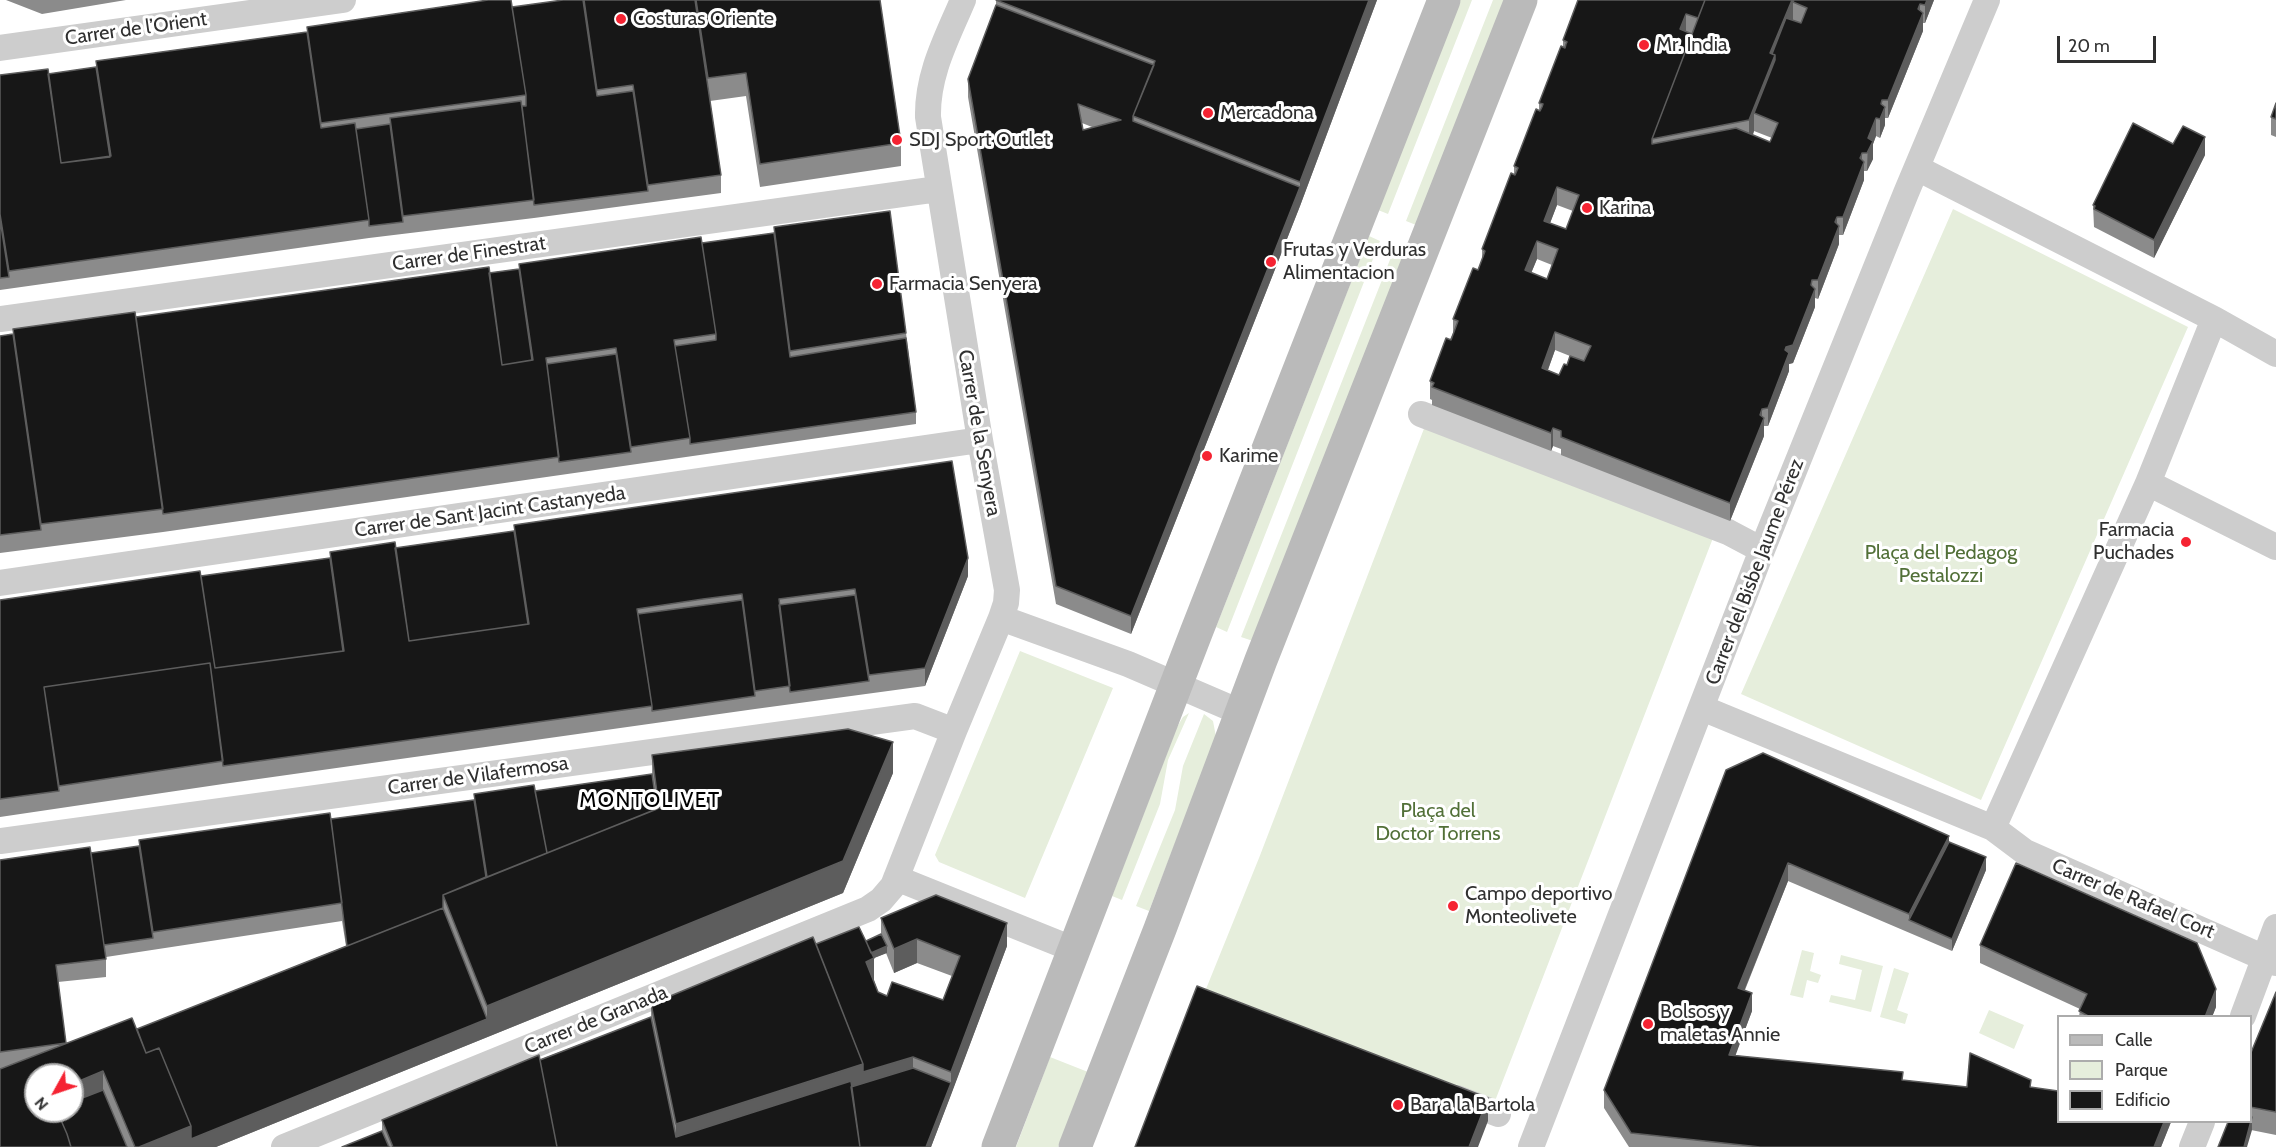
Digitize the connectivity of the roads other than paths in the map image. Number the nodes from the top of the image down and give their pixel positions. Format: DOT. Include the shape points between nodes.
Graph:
graph roads {
  1 [pos="343,0"];
  2 [pos="963,0"];
  3 [pos="1444,0"];
  4 [pos="1521,0"];
  5 [pos="1987,0"];
  6 [pos="0,48"];
  7 [pos="1917,168"];
  8 [pos="938,189"];
  9 [pos="0,319"];
  10 [pos="2214,319"];
  11 [pos="2276,354"];
  12 [pos="1421,414"];
  13 [pos="980,440"];
  14 [pos="2148,483"];
  15 [pos="2276,547"];
  16 [pos="1762,550"];
  17 [pos="0,583"];
  18 [pos="1001,618"];
  19 [pos="1177,684"];
  20 [pos="1702,708"];
  21 [pos="1242,713"];
  22 [pos="954,731"];
  23 [pos="1993,828"];
  24 [pos="0,841"];
  25 [pos="901,867"];
  26 [pos="2276,927"];
  27 [pos="1075,950"];
  28 [pos="2270,960"];
  29 [pos="2243,1015"];
  30 [pos="1436,1090"];
  31 [pos="1498,1114"];
  32 [pos="2202,1123"];
  33 [pos="284,1147"];
  34 [pos="998,1147"];
  35 [pos="1075,1147"];
  36 [pos="1532,1147"];
  37 [pos="2192,1147"];
  1 -- 6 [label="street, Carrer de l’Orient"];
  2 -- 8 [label="street, Carrer de la Senyera" via="933,70 927,96"];
  3 -- 19 [label="main road"];
  4 -- 21 [label="main road"];
  5 -- 7 [label="street, Carrer del Bisbe Jaume Pérez"];
  7 -- 10 [label="street"];
  7 -- 16 [label="street, Carrer del Bisbe Jaume Pérez"];
  8 -- 9 [label="street, Carrer de Finestrat"];
  8 -- 13 [label="street, Carrer de la Senyera"];
  10 -- 11 [label="street"];
  10 -- 14 [label="street"];
  12 -- 16 [label="street" via="1728,532"];
  13 -- 17 [label="street, Carrer de Sant Jacint Castanyeda"];
  13 -- 18 [label="street, Carrer de la Senyera" via="1007,590"];
  14 -- 15 [label="street"];
  14 -- 23 [label="street"];
  16 -- 20 [label="street, Carrer del Bisbe Jaume Pérez"];
  18 -- 19 [label="street"];
  18 -- 22 [label="street, Carrer de la Senyera"];
  19 -- 21 [label="street"];
  19 -- 27 [label="main road"];
  20 -- 23 [label="street"];
  20 -- 36 [label="street, Carrer del Bisbe Jaume Pérez"];
  21 -- 35 [label="main road"];
  22 -- 24 [label="street, Carrer de Vilafermosa" via="915,716"];
  22 -- 25 [label="street, Carrer de la Senyera"];
  23 -- 28 [label="street, Carrer de Rafael Cort" via="2025,852"];
  25 -- 27 [label="street"];
  25 -- 33 [label="street, Carrer de Granada" via="893,886 868,909"];
  26 -- 28 [label="street"];
  27 -- 34 [label="main road"];
  28 -- 29 [label="street"];
  30 -- 31 [label="street"];
  32 -- 37 [label="street"];
}
